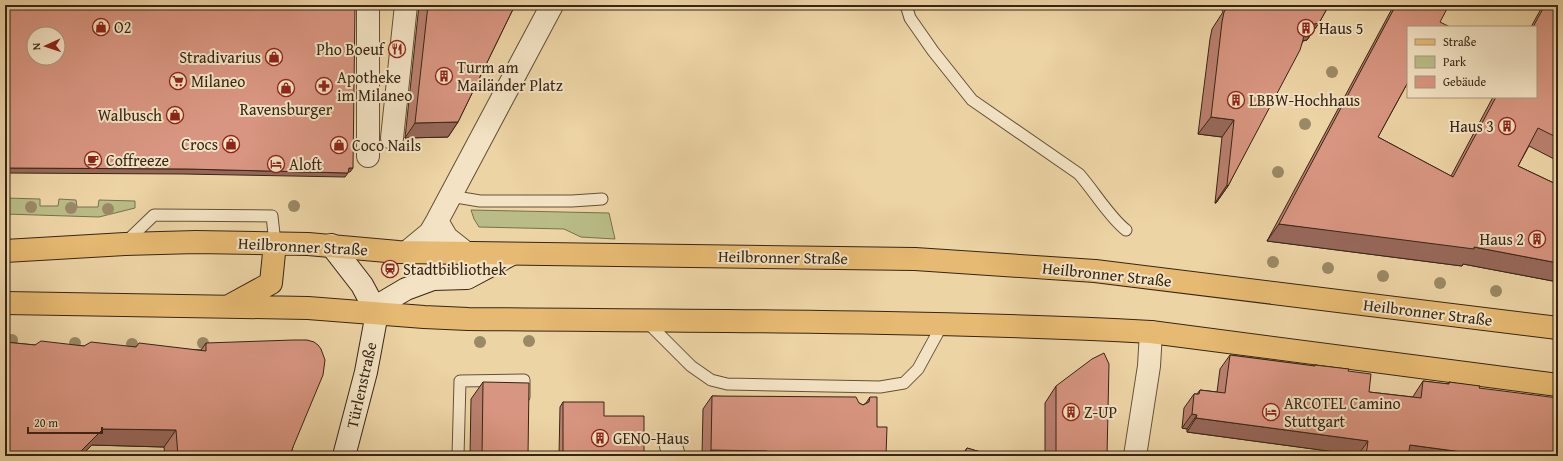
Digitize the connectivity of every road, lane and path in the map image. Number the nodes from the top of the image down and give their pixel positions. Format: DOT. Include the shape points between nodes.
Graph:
graph roads {
  1 [pos="368,5"];
  2 [pos="406,5"];
  3 [pos="552,5"];
  4 [pos="906,5"];
  5 [pos="392,138"];
  6 [pos="368,156"];
  7 [pos="450,196"];
  8 [pos="602,199"];
  9 [pos="438,221"];
  10 [pos="1126,230"];
  11 [pos="275,243"];
  12 [pos="332,245"];
  13 [pos="5,250"];
  14 [pos="407,252"];
  15 [pos="466,253"];
  16 [pos="512,254"];
  17 [pos="5,303"];
  18 [pos="226,307"];
  19 [pos="377,313"];
  20 [pos="646,321"];
  21 [pos="942,324"];
  22 [pos="1558,328"];
  23 [pos="1151,332"];
  24 [pos="1558,385"];
  25 [pos="856,386"];
  26 [pos="855,398"];
  27 [pos="524,410"];
  28 [pos="344,456"];
  29 [pos="458,456"];
  30 [pos="1136,456"];
  1 -- 6 [label="street" via="360,103"];
  2 -- 5 [label="street"];
  3 -- 7 [label="street"];
  4 -- 10 [label="lane" via="910,18 972,100 1079,174"];
  7 -- 8 [label="lane" via="480,201"];
  7 -- 9 [label="street"];
  9 -- 14 [label="street" via="430,233"];
  9 -- 15 [label="street" via="447,238"];
  11 -- 12 [label="main road, Heilbronner Straße"];
  11 -- 13 [label="main road, Heilbronner Straße" via="196,242"];
  11 -- 18 [label="main road" via="271,283"];
  12 -- 14 [label="main road, Heilbronner Straße"];
  12 -- 19 [label="street" via="362,285"];
  14 -- 15 [label="main road, Heilbronner Straße"];
  15 -- 16 [label="main road, Heilbronner Straße"];
  16 -- 19 [label="street" via="467,278 433,279 406,289 384,302"];
  16 -- 22 [label="main road, Heilbronner Straße" via="915,259 1095,271"];
  17 -- 18 [label="main road"];
  18 -- 19 [label="main road" via="308,308"];
  19 -- 20 [label="main road" via="468,319"];
  19 -- 28 [label="street, Türlenstraße" via="364,379"];
  20 -- 21 [label="main road"];
  20 -- 25 [label="lane" via="691,366 711,380 727,384"];
  21 -- 23 [label="main road"];
  21 -- 25 [label="lane" via="918,369 904,383 880,387"];
  23 -- 24 [label="main road"];
  23 -- 30 [label="street" via="1149,366"];
  25 -- 26 [label="lane"];
  27 -- 29 [label="lane" via="524,380 460,381"];
}
